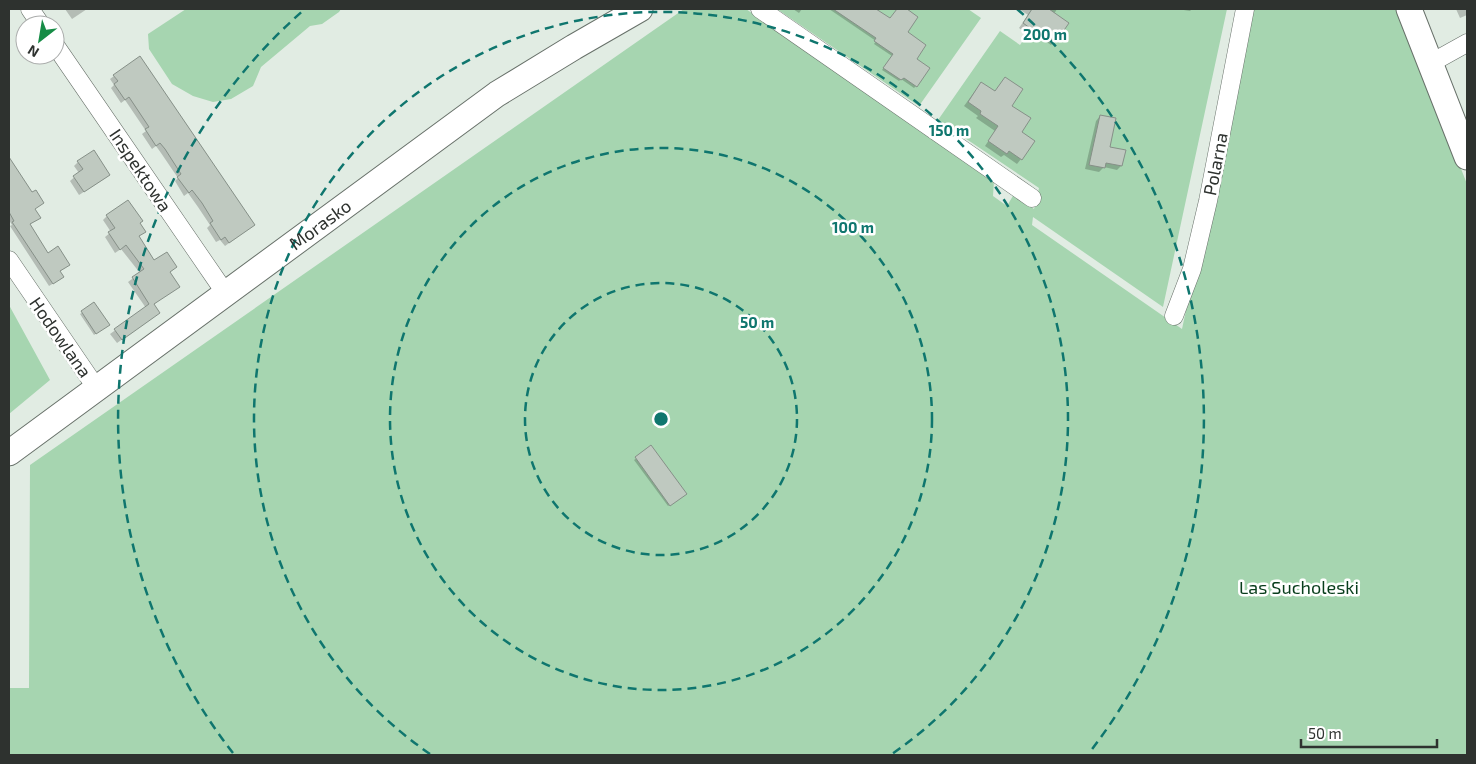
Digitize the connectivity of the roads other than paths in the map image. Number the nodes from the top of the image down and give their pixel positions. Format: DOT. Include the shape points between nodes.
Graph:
graph roads {
  1 [pos="640,9"];
  2 [pos="760,9"];
  3 [pos="1245,9"];
  4 [pos="1409,9"];
  5 [pos="1467,43"];
  6 [pos="65,60"];
  7 [pos="1430,63"];
  8 [pos="1467,157"];
  9 [pos="1032,198"];
  10 [pos="9,260"];
  11 [pos="226,294"];
  12 [pos="1174,316"];
  13 [pos="97,389"];
  14 [pos="9,453"];
  1 -- 11 [label="street, Morasko" via="497,94"];
  2 -- 9 [label="street"];
  3 -- 12 [label="street, Polarna" via="1208,201 1192,269"];
  4 -- 7 [label="street"];
  5 -- 7 [label="street"];
  6 -- 11 [label="street, Inspektowa"];
  7 -- 8 [label="street"];
  10 -- 13 [label="street, Hodowlana"];
  11 -- 13 [label="street, Morasko"];
  13 -- 14 [label="street, Morasko"];
}
